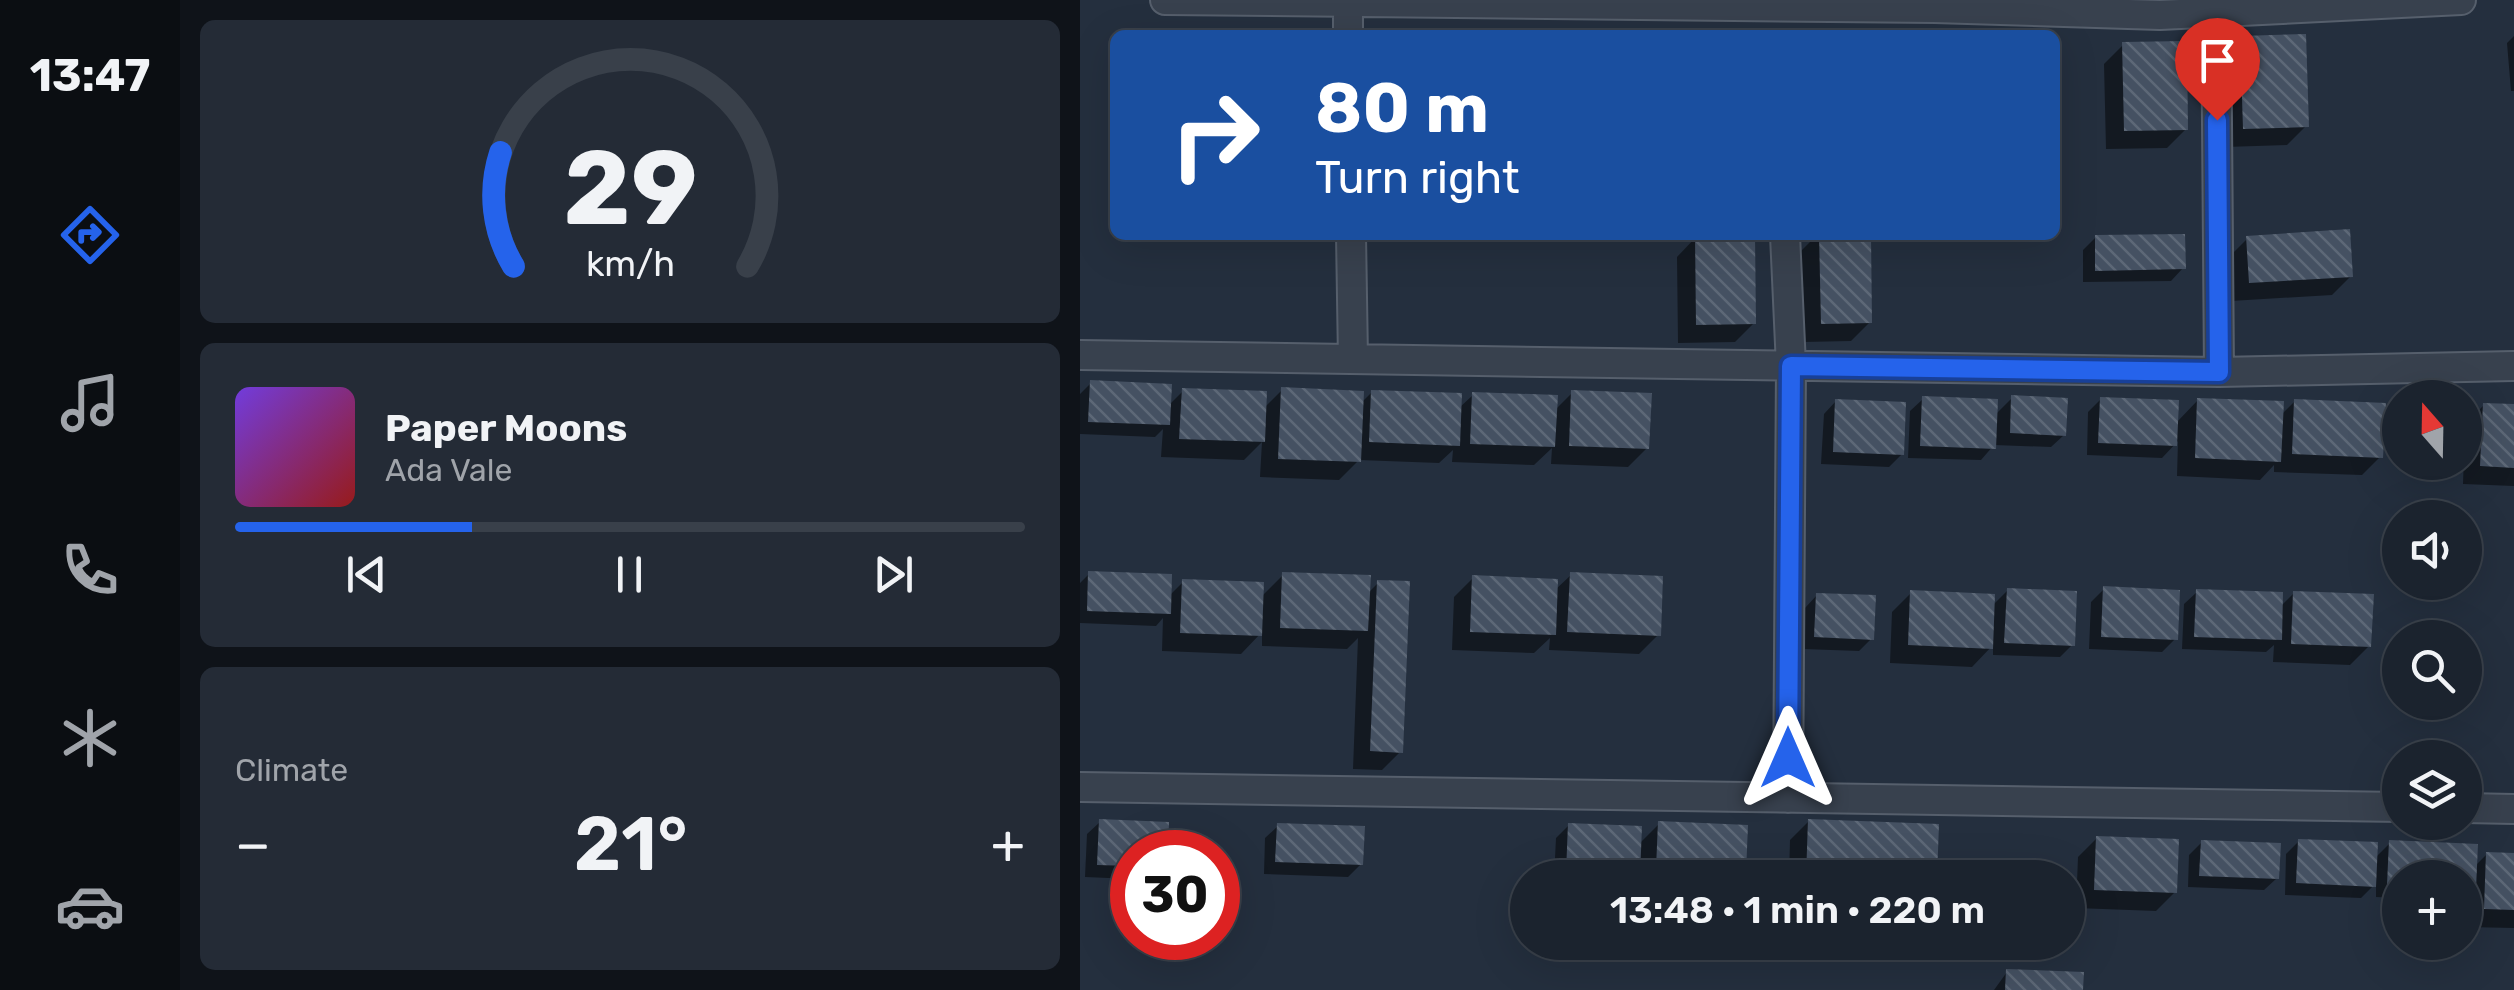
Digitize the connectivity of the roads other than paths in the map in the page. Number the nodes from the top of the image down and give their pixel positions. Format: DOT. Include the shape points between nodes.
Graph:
graph roads {
  1 [pos="1164,0"];
  2 [pos="2461,0"];
  3 [pos="1348,1"];
  4 [pos="1775,3"];
  5 [pos="2216,6"];
  6 [pos="1348,30"];
  7 [pos="1776,30"];
  8 [pos="1351,240"];
  9 [pos="1785,240"];
  10 [pos="1080,355"];
  11 [pos="1353,360"];
  12 [pos="1791,366"];
  13 [pos="2514,366"];
  14 [pos="2219,372"];
  15 [pos="1080,787"];
  16 [pos="1788,798"];
  17 [pos="2382,807"];
  18 [pos="2482,808"];
  19 [pos="2514,809"];
  1 -- 3 [label="street"];
  2 -- 5 [label="street"];
  3 -- 4 [label="street"];
  3 -- 6 [label="street"];
  4 -- 5 [label="street" via="2160,15"];
  4 -- 7 [label="street"];
  5 -- 14 [label="street"];
  8 -- 11 [label="street"];
  9 -- 12 [label="street"];
  10 -- 11 [label="street"];
  11 -- 12 [label="street"];
  12 -- 14 [label="street"];
  12 -- 16 [label="street"];
  13 -- 14 [label="street"];
  15 -- 16 [label="street"];
  16 -- 17 [label="street"];
  18 -- 19 [label="street"];
}
